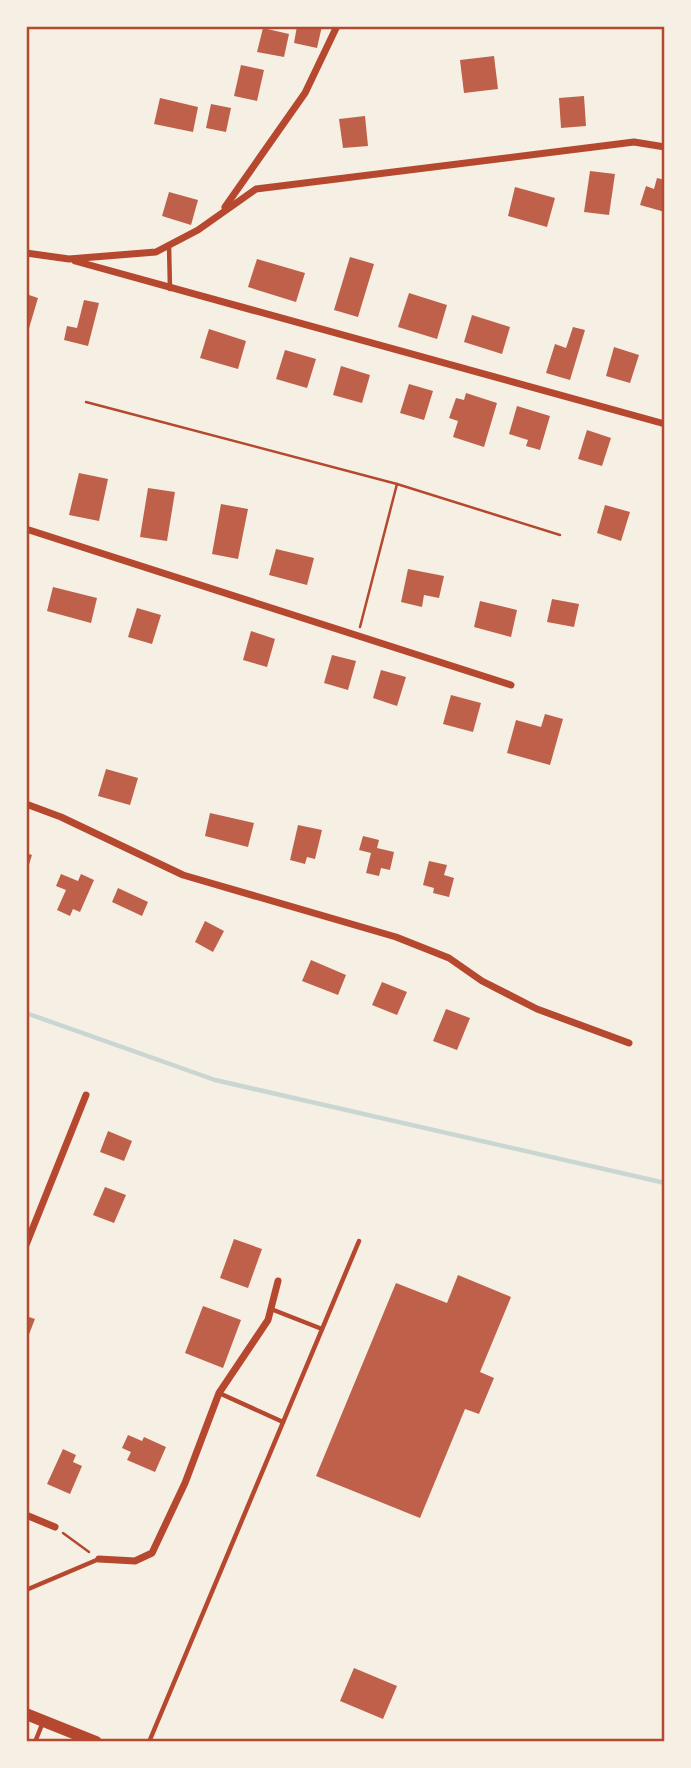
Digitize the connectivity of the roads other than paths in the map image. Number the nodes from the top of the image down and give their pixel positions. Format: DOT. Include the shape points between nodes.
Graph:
graph roads {
  1 [pos="337,26"];
  2 [pos="665,147"];
  3 [pos="221,213"];
  4 [pos="169,245"];
  5 [pos="26,253"];
  6 [pos="69,259"];
  7 [pos="170,290"];
  8 [pos="665,424"];
  9 [pos="26,529"];
  10 [pos="512,685"];
  11 [pos="26,804"];
  12 [pos="629,1044"];
  13 [pos="86,1095"];
  14 [pos="359,1241"];
  15 [pos="26,1245"];
  16 [pos="278,1281"];
  17 [pos="271,1309"];
  18 [pos="322,1329"];
  19 [pos="219,1393"];
  20 [pos="283,1422"];
  21 [pos="26,1515"];
  22 [pos="55,1527"];
  23 [pos="99,1559"];
  24 [pos="26,1590"];
  25 [pos="26,1714"];
  26 [pos="43,1721"];
  27 [pos="35,1742"];
  28 [pos="96,1742"];
  29 [pos="149,1742"];
  1 -- 3 [label="street" via="305,93"];
  2 -- 3 [label="street" via="634,142 256,188"];
  3 -- 4 [label="street"];
  4 -- 6 [label="street" via="156,252"];
  4 -- 7 [label="lane"];
  5 -- 6 [label="street"];
  6 -- 7 [label="street"];
  7 -- 8 [label="street"];
  9 -- 10 [label="street"];
  11 -- 12 [label="street" via="183,875 396,937 449,958 537,1009"];
  13 -- 15 [label="street"];
  14 -- 18 [label="lane"];
  16 -- 17 [label="street"];
  17 -- 18 [label="lane"];
  17 -- 19 [label="street"];
  18 -- 20 [label="lane"];
  19 -- 20 [label="lane"];
  19 -- 23 [label="street" via="152,1553 135,1561"];
  20 -- 29 [label="lane"];
  21 -- 22 [label="street"];
  23 -- 24 [label="lane"];
  25 -- 26 [label="main road"];
  26 -- 27 [label="lane"];
  26 -- 28 [label="main road"];
}
